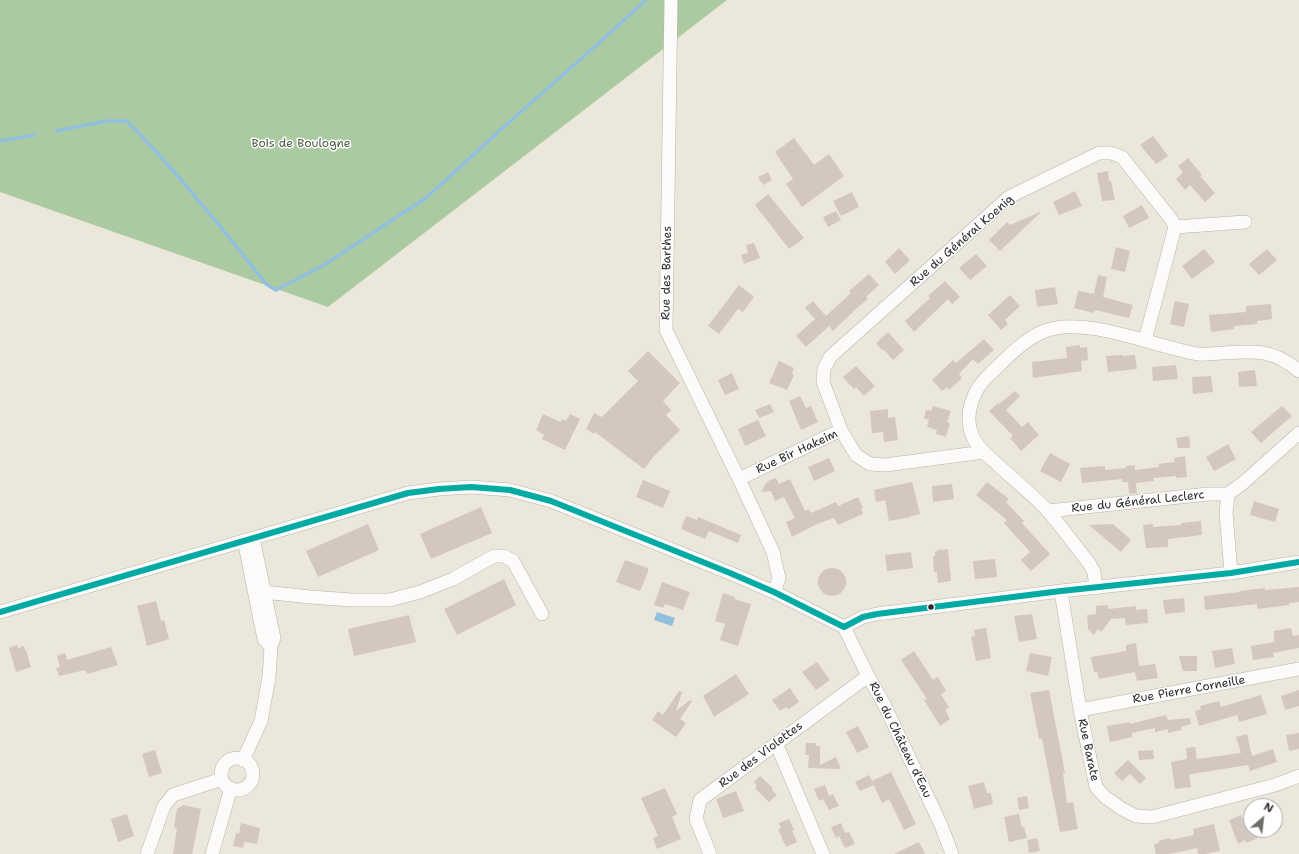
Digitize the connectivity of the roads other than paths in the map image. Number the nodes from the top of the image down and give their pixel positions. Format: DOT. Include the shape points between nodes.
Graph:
graph roads {
  1 [pos="671,0"];
  2 [pos="1245,222"];
  3 [pos="1175,227"];
  4 [pos="1145,340"];
  5 [pos="1299,371"];
  6 [pos="841,430"];
  7 [pos="1299,433"];
  8 [pos="984,452"];
  9 [pos="739,479"];
  10 [pos="1228,494"];
  11 [pos="1048,511"];
  12 [pos="248,539"];
  13 [pos="1299,562"];
  14 [pos="1231,573"];
  15 [pos="1096,588"];
  16 [pos="1061,591"];
  17 [pos="264,592"];
  18 [pos="774,592"];
  19 [pos="0,612"];
  20 [pos="542,614"];
  21 [pos="844,627"];
  22 [pos="271,646"];
  23 [pos="1299,670"];
  24 [pos="868,676"];
  25 [pos="1080,710"];
  26 [pos="776,743"];
  27 [pos="243,760"];
  28 [pos="1299,776"];
  29 [pos="222,779"];
  30 [pos="231,788"];
  31 [pos="146,854"];
  32 [pos="212,854"];
  33 [pos="710,854"];
  34 [pos="823,854"];
  35 [pos="952,854"];
  1 -- 9 [label="street, Rue des Barthes" via="666,330"];
  2 -- 3 [label="street"];
  3 -- 4 [label="street"];
  3 -- 6 [label="street, Rue du Général Koenig" via="1122,157 1111,153 1099,153 1009,197 830,357 824,369 823,382"];
  4 -- 5 [label="street, Rue du Général Leclerc" via="1200,354 1253,351 1270,354"];
  4 -- 8 [label="street, Rue du Général Leclerc" via="1082,326 1043,332 1027,340 982,381 969,408 973,437"];
  6 -- 8 [label="street, Rue Bir Hakeim" via="856,455 870,464 884,465"];
  6 -- 9 [label="street, Rue Bir Hakeim"];
  7 -- 10 [label="street"];
  8 -- 11 [label="street, Rue du Général Leclerc"];
  9 -- 18 [label="street, Rue des Barthes" via="774,552 779,578"];
  10 -- 11 [label="street, Rue du Général Leclerc"];
  10 -- 14 [label="street" via="1226,513"];
  11 -- 15 [label="street, Rue du Général Leclerc" via="1089,563 1094,572"];
  12 -- 17 [label="street"];
  12 -- 18 [label="street" via="408,493 471,487 510,490 551,501"];
  12 -- 19 [label="street"];
  12 -- 22 [label="street" via="264,639"];
  13 -- 14 [label="street"];
  14 -- 15 [label="street"];
  15 -- 16 [label="street"];
  16 -- 21 [label="street" via="877,614 863,617"];
  16 -- 25 [label="street, Rue Barate"];
  17 -- 20 [label="street" via="324,598 390,600 453,580 494,556 504,556 513,561"];
  17 -- 22 [label="street" via="274,638"];
  18 -- 21 [label="street"];
  21 -- 24 [label="street, Rue du Château d'Eau"];
  22 -- 27 [label="street" via="269,677 261,721"];
  23 -- 25 [label="street, Rue Pierre Corneille"];
  24 -- 26 [label="street, Rue des Violettes"];
  24 -- 35 [label="street, Rue du Château d'Eau" via="918,775"];
  25 -- 28 [label="street, Rue Barate" via="1096,787 1105,797 1136,816 1152,817 1275,785"];
  26 -- 33 [label="street, Rue des Violettes" via="700,800 696,819"];
  26 -- 34 [label="street"];
  27 -- 29 [label="street" via="228,760 222,769"];
  27 -- 30 [label="street" via="251,767 252,777 246,786 236,790"];
  29 -- 30 [label="street"];
  29 -- 31 [label="street" via="173,796 164,806"];
  30 -- 32 [label="street"];
}
